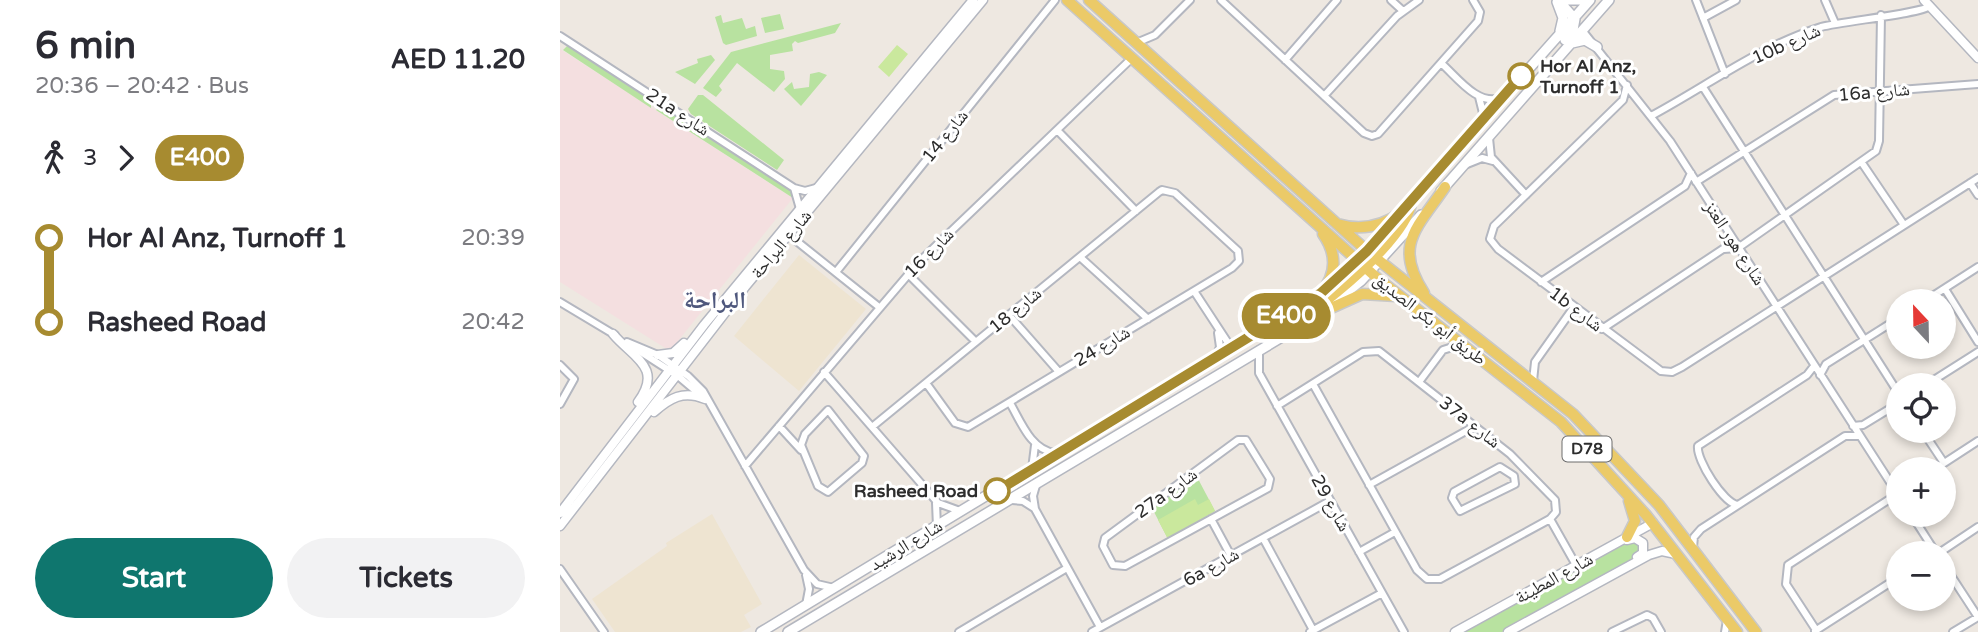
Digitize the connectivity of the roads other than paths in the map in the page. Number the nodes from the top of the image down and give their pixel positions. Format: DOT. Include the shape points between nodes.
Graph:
graph roads {
  1 [pos="973,0"];
  2 [pos="983,0"];
  3 [pos="1055,0"];
  4 [pos="1067,0"];
  5 [pos="1089,0"];
  6 [pos="1190,0"];
  7 [pos="1221,0"];
  8 [pos="1337,0"];
  9 [pos="1391,0"];
  10 [pos="1419,0"];
  11 [pos="1473,0"];
  12 [pos="1558,0"];
  13 [pos="1580,0"];
  14 [pos="1590,0"];
  15 [pos="1598,0"];
  16 [pos="1609,0"];
  17 [pos="1696,0"];
  18 [pos="1736,0"];
  19 [pos="1825,0"];
  20 [pos="1927,3"];
  21 [pos="1404,11"];
  22 [pos="1881,15"];
  23 [pos="1703,18"];
  24 [pos="956,21"];
  25 [pos="1576,22"];
  26 [pos="1836,23"];
  27 [pos="945,24"];
  28 [pos="1155,35"];
  29 [pos="1558,35"];
  30 [pos="560,36"];
  31 [pos="1136,43"];
  32 [pos="1597,47"];
  33 [pos="1152,57"];
  34 [pos="1132,58"];
  35 [pos="1978,58"];
  36 [pos="1285,60"];
  37 [pos="1553,61"];
  38 [pos="1441,63"];
  39 [pos="1726,74"];
  40 [pos="1977,83"];
  41 [pos="1627,85"];
  42 [pos="1703,87"];
  43 [pos="1880,91"];
  44 [pos="1324,96"];
  45 [pos="1479,97"];
  46 [pos="1501,98"];
  47 [pos="1638,98"];
  48 [pos="1623,100"];
  49 [pos="1505,116"];
  50 [pos="1484,117"];
  51 [pos="1652,118"];
  52 [pos="1057,130"];
  53 [pos="1490,134"];
  54 [pos="1744,152"];
  55 [pos="1494,162"];
  56 [pos="1863,163"];
  57 [pos="1462,167"];
  58 [pos="1691,173"];
  59 [pos="1978,178"];
  60 [pos="1697,183"];
  61 [pos="1970,183"];
  62 [pos="1685,186"];
  63 [pos="818,187"];
  64 [pos="1445,187"];
  65 [pos="794,188"];
  66 [pos="1526,195"];
  67 [pos="1978,195"];
  68 [pos="1411,203"];
  69 [pos="800,209"];
  70 [pos="1136,211"];
  71 [pos="1402,212"];
  72 [pos="1783,215"];
  73 [pos="1315,222"];
  74 [pos="1336,223"];
  75 [pos="1904,225"];
  76 [pos="789,235"];
  77 [pos="1730,236"];
  78 [pos="1737,246"];
  79 [pos="1724,249"];
  80 [pos="1080,257"];
  81 [pos="1374,257"];
  82 [pos="1364,266"];
  83 [pos="1978,267"];
  84 [pos="1233,268"];
  85 [pos="836,272"];
  86 [pos="908,274"];
  87 [pos="1823,277"];
  88 [pos="1541,282"];
  89 [pos="1945,289"];
  90 [pos="1194,291"];
  91 [pos="1321,293"];
  92 [pos="1403,299"];
  93 [pos="560,302"];
  94 [pos="1430,302"];
  95 [pos="1776,306"];
  96 [pos="879,307"];
  97 [pos="1574,307"];
  98 [pos="1956,307"];
  99 [pos="1322,312"];
  100 [pos="1009,315"];
  101 [pos="1148,319"];
  102 [pos="704,325"];
  103 [pos="1302,326"];
  104 [pos="1886,326"];
  105 [pos="1216,328"];
  106 [pos="1602,329"];
  107 [pos="1446,332"];
  108 [pos="613,334"];
  109 [pos="1864,340"];
  110 [pos="627,342"];
  111 [pos="976,342"];
  112 [pos="1978,342"];
  113 [pos="1462,344"];
  114 [pos="1232,349"];
  115 [pos="1259,350"];
  116 [pos="1443,350"];
  117 [pos="1978,352"];
  118 [pos="658,355"];
  119 [pos="1212,361"];
  120 [pos="1535,362"];
  121 [pos="1234,364"];
  122 [pos="560,365"];
  123 [pos="1814,366"];
  124 [pos="671,367"];
  125 [pos="1519,369"];
  126 [pos="824,372"];
  127 [pos="1059,372"];
  128 [pos="680,373"];
  129 [pos="1259,373"];
  130 [pos="1945,373"];
  131 [pos="1886,374"];
  132 [pos="1820,375"];
  133 [pos="1534,381"];
  134 [pos="1419,382"];
  135 [pos="926,383"];
  136 [pos="1313,384"];
  137 [pos="705,399"];
  138 [pos="1010,403"];
  139 [pos="1168,403"];
  140 [pos="560,404"];
  141 [pos="1277,406"];
  142 [pos="713,410"];
  143 [pos="1886,411"];
  144 [pos="780,424"];
  145 [pos="627,425"];
  146 [pos="638,425"];
  147 [pos="1475,426"];
  148 [pos="1853,426"];
  149 [pos="872,427"];
  150 [pos="1859,436"];
  151 [pos="803,439"];
  152 [pos="1978,441"];
  153 [pos="1034,443"];
  154 [pos="802,452"];
  155 [pos="1058,453"];
  156 [pos="1953,457"];
  157 [pos="745,466"];
  158 [pos="1524,467"];
  159 [pos="1032,470"];
  160 [pos="1513,475"];
  161 [pos="1886,475"];
  162 [pos="1037,482"];
  163 [pos="1369,485"];
  164 [pos="1620,485"];
  165 [pos="934,499"];
  166 [pos="1008,500"];
  167 [pos="1330,500"];
  168 [pos="1886,500"];
  169 [pos="1738,505"];
  170 [pos="1035,509"];
  171 [pos="963,511"];
  172 [pos="560,513"];
  173 [pos="1211,519"];
  174 [pos="1550,519"];
  175 [pos="1653,523"];
  176 [pos="560,526"];
  177 [pos="937,527"];
  178 [pos="1978,527"];
  179 [pos="1395,532"];
  180 [pos="1627,537"];
  181 [pos="1263,538"];
  182 [pos="1686,539"];
  183 [pos="1955,541"];
  184 [pos="1606,549"];
  185 [pos="1694,549"];
  186 [pos="1359,552"];
  187 [pos="1231,556"];
  188 [pos="1680,556"];
  189 [pos="1576,565"];
  190 [pos="1067,568"];
  191 [pos="560,569"];
  192 [pos="804,569"];
  193 [pos="1956,583"];
  194 [pos="1886,585"];
  195 [pos="1590,586"];
  196 [pos="862,587"];
  197 [pos="835,589"];
  198 [pos="873,590"];
  199 [pos="1382,593"];
  200 [pos="806,606"];
  201 [pos="1978,616"];
  202 [pos="1727,618"];
  203 [pos="1100,627"];
  204 [pos="769,629"];
  205 [pos="973,629"];
  206 [pos="1312,631"];
  207 [pos="1815,631"];
  208 [pos="1955,631"];
  209 [pos="604,632"];
  210 [pos="761,632"];
  211 [pos="788,632"];
  212 [pos="959,632"];
  213 [pos="1091,632"];
  214 [pos="1404,632"];
  215 [pos="1455,632"];
  216 [pos="1508,632"];
  217 [pos="1612,632"];
  218 [pos="1661,632"];
  219 [pos="1725,632"];
  220 [pos="1737,632"];
  221 [pos="1756,632"];
  1 -- 24 [label="street, شارع البراحة"];
  2 -- 76 [label="street, شارع البراحة"];
  3 -- 85 [label="street, شارع 14"];
  4 -- 34 [label="main road, طريق أبو بكر الصديق / D78"];
  5 -- 31 [label="main road, طريق أبو بكر الصديق / D78"];
  6 -- 28 [label="street"];
  7 -- 36 [label="street"];
  8 -- 36 [label="street"];
  9 -- 21 [label="street"];
  10 -- 21 [label="street"];
  11 -- 38 [label="street" via="1478,21"];
  12 -- 13 [label="main road"];
  12 -- 25 [label="main road"];
  12 -- 29 [label="main road" via="1563,20"];
  14 -- 25 [label="main road"];
  15 -- 25 [label="main road"];
  16 -- 25 [label="main road"];
  17 -- 23 [label="street"];
  18 -- 23 [label="street"];
  19 -- 26 [label="street"];
  20 -- 22 [label="street, 10b شارع" via="1923,11"];
  20 -- 35 [label="street"];
  21 -- 44 [label="street"];
  22 -- 26 [label="street, 10b شارع"];
  22 -- 43 [label="street"];
  23 -- 39 [label="street"];
  24 -- 27 [label="street"];
  24 -- 63 [label="street, شارع البراحة"];
  25 -- 29 [label="main road"];
  25 -- 32 [label="street, شارع هور العنز"];
  25 -- 37 [label="main road"];
  25 -- 49 [label="main road"];
  26 -- 39 [label="street, 10b شارع" via="1780,43"];
  28 -- 31 [label="street"];
  28 -- 33 [label="street"];
  29 -- 46 [label="main road"];
  30 -- 65 [label="street, 21a شارع"];
  31 -- 33 [label="main road, طريق أبو بكر الصديق / D78"];
  32 -- 37 [label="main road" via="1577,41"];
  32 -- 41 [label="street, شارع هور العنز"];
  33 -- 74 [label="main road, طريق أبو بكر الصديق / D78"];
  34 -- 52 [label="street, شارع 16"];
  34 -- 73 [label="main road, طريق أبو بكر الصديق / D78"];
  36 -- 44 [label="street"];
  37 -- 49 [label="main road"];
  38 -- 44 [label="street" via="1372,136 1364,134"];
  38 -- 45 [label="street"];
  39 -- 42 [label="street, 10b شارع"];
  40 -- 43 [label="street, 16a شارع"];
  41 -- 47 [label="street, شارع هور العنز"];
  41 -- 48 [label="street"];
  42 -- 51 [label="street, 10b شارع"];
  42 -- 54 [label="street"];
  43 -- 54 [label="street, 16a شارع" via="1829,97"];
  43 -- 56 [label="street" via="1877,148"];
  45 -- 46 [label="street"];
  45 -- 50 [label="street"];
  46 -- 50 [label="main road"];
  47 -- 48 [label="street"];
  47 -- 51 [label="street, شارع هور العنز"];
  48 -- 66 [label="street"];
  49 -- 53 [label="main road"];
  50 -- 68 [label="main road"];
  51 -- 58 [label="street, شارع هور العنز"];
  52 -- 70 [label="street"];
  52 -- 86 [label="street, شارع 16"];
  53 -- 55 [label="street" via="1488,147"];
  53 -- 57 [label="main road"];
  54 -- 60 [label="street, 16a شارع"];
  54 -- 72 [label="street"];
  55 -- 57 [label="street" via="1482,158"];
  55 -- 66 [label="street"];
  56 -- 72 [label="street"];
  56 -- 75 [label="street"];
  57 -- 64 [label="main road"];
  58 -- 60 [label="street, شارع هور العنز"];
  58 -- 62 [label="street"];
  59 -- 61 [label="street"];
  60 -- 62 [label="street"];
  60 -- 77 [label="street, شارع هور العنز"];
  61 -- 67 [label="street"];
  61 -- 75 [label="street"];
  62 -- 88 [label="street"];
  63 -- 65 [label="street" via="808,191"];
  63 -- 69 [label="street, شارع البراحة"];
  64 -- 81 [label="main road"];
  64 -- 94 [label="main road" via="1412,235 1408,249 1411,271"];
  65 -- 69 [label="street"];
  66 -- 88 [label="street, 1b شارع" via="1494,226 1490,240"];
  68 -- 71 [label="main road"];
  68 -- 81 [label="main road" via="1405,221"];
  69 -- 102 [label="street, شارع البراحة"];
  70 -- 80 [label="street, شارع 18"];
  70 -- 84 [label="street, شارع 18" via="1158,192 1172,191 1235,247 1239,261"];
  71 -- 74 [label="main road" via="1366,228"];
  71 -- 81 [label="main road"];
  72 -- 78 [label="street"];
  72 -- 87 [label="street"];
  73 -- 82 [label="main road, طريق أبو بكر الصديق / D78"];
  73 -- 91 [label="main road" via="1333,255 1333,272"];
  74 -- 81 [label="main road, طريق أبو بكر الصديق / D78"];
  75 -- 87 [label="street"];
  76 -- 85 [label="street"];
  76 -- 128 [label="street, شارع البراحة"];
  77 -- 78 [label="street, شارع هور العنز"];
  77 -- 79 [label="street"];
  78 -- 79 [label="street"];
  78 -- 95 [label="street, شارع هور العنز"];
  79 -- 106 [label="street"];
  80 -- 100 [label="street, شارع 18"];
  80 -- 101 [label="street"];
  81 -- 82 [label="main road"];
  81 -- 94 [label="main road, طريق أبو بكر الصديق / D78"];
  82 -- 91 [label="main road, شارع الرشيد"];
  82 -- 92 [label="main road, طريق أبو بكر الصديق / D78"];
  82 -- 99 [label="main road, شارع الرشيد"];
  82 -- 103 [label="main road" via="1315,308"];
  83 -- 89 [label="street"];
  84 -- 90 [label="street, شارع 24"];
  85 -- 96 [label="street"];
  86 -- 96 [label="street, شارع 16"];
  86 -- 111 [label="street"];
  87 -- 95 [label="street"];
  87 -- 109 [label="street"];
  88 -- 97 [label="street, 1b شارع"];
  90 -- 101 [label="street, شارع 24"];
  90 -- 105 [label="street"];
  91 -- 114 [label="main road, شارع الرشيد"];
  92 -- 99 [label="main road" via="1362,294"];
  92 -- 107 [label="main road, طريق أبو بكر الصديق / D78"];
  93 -- 108 [label="street"];
  94 -- 125 [label="main road, طريق أبو بكر الصديق / D78"];
  95 -- 106 [label="street, 1b شارع" via="1682,367 1666,372"];
  95 -- 123 [label="street, شارع هور العنز"];
  96 -- 126 [label="street, شارع 16"];
  97 -- 106 [label="street, 1b شارع"];
  97 -- 120 [label="street"];
  98 -- 112 [label="street"];
  99 -- 103 [label="main road, شارع الرشيد"];
  100 -- 111 [label="street, شارع 18"];
  100 -- 127 [label="street"];
  101 -- 127 [label="street, شارع 24"];
  102 -- 118 [label="street" via="676,351"];
  102 -- 124 [label="street, شارع البراحة"];
  103 -- 115 [label="main road, شارع الرشيد"];
  104 -- 109 [label="street"];
  105 -- 114 [label="street"];
  105 -- 119 [label="street" via="1220,347"];
  107 -- 113 [label="main road, طريق أبو بكر الصديق / D78"];
  107 -- 116 [label="street"];
  108 -- 110 [label="street"];
  108 -- 145 [label="street" via="641,360 648,376"];
  109 -- 131 [label="street"];
  109 -- 132 [label="street" via="1826,364"];
  110 -- 118 [label="street"];
  110 -- 124 [label="street"];
  111 -- 135 [label="street, شارع 18"];
  113 -- 116 [label="street"];
  113 -- 164 [label="main road, طريق أبو بكر الصديق / D78" via="1556,417"];
  114 -- 119 [label="main road, شارع الرشيد"];
  114 -- 139 [label="main road" via="1227,363"];
  115 -- 121 [label="main road, شارع الرشيد"];
  115 -- 129 [label="street, شارع 29"];
  116 -- 134 [label="street"];
  117 -- 130 [label="street"];
  118 -- 124 [label="street"];
  119 -- 155 [label="main road, شارع الرشيد"];
  120 -- 125 [label="street"];
  120 -- 133 [label="street"];
  121 -- 129 [label="street" via="1246,364"];
  121 -- 139 [label="main road, شارع الرشيد"];
  122 -- 140 [label="street" via="573,383"];
  123 -- 132 [label="street, شارع هور العنز"];
  123 -- 169 [label="street" via="1698,446 1698,456 1725,499"];
  124 -- 128 [label="street"];
  124 -- 145 [label="street, شارع البراحة"];
  125 -- 133 [label="main road, طريق أبو بكر الصديق / D78"];
  126 -- 144 [label="street, شارع 16"];
  126 -- 149 [label="street"];
  127 -- 138 [label="street, شارع 24"];
  128 -- 137 [label="street"];
  128 -- 142 [label="street" via="698,386"];
  128 -- 146 [label="street, شارع البراحة"];
  129 -- 141 [label="street, شارع 29"];
  132 -- 148 [label="street, شارع هور العنز"];
  133 -- 182 [label="main road, طريق أبو بكر الصديق / D78" via="1614,455"];
  134 -- 136 [label="street, 37a شارع" via="1382,354 1367,351"];
  134 -- 147 [label="street, 37a شارع"];
  135 -- 138 [label="street, شارع 24" via="958,426 973,425"];
  135 -- 149 [label="street, شارع 18"];
  136 -- 141 [label="street"];
  136 -- 163 [label="street"];
  137 -- 142 [label="street"];
  137 -- 146 [label="street" via="691,394 674,397"];
  138 -- 153 [label="street"];
  139 -- 162 [label="main road, شارع الرشيد"];
  141 -- 167 [label="street, شارع 29"];
  142 -- 157 [label="street"];
  143 -- 148 [label="street"];
  144 -- 151 [label="street"];
  144 -- 154 [label="street"];
  144 -- 157 [label="street, شارع 16"];
  145 -- 172 [label="street, شارع البراحة"];
  146 -- 176 [label="street, شارع البراحة"];
  147 -- 158 [label="street, 37a شارع"];
  147 -- 163 [label="street"];
  148 -- 150 [label="street, شارع هور العنز"];
  149 -- 165 [label="street"];
  150 -- 161 [label="street, شارع هور العنز"];
  150 -- 169 [label="street" via="1845,436"];
  151 -- 154 [label="street"];
  151 -- 154 [label="street" via="828,410 864,459 834,489 825,492"];
  152 -- 156 [label="street"];
  153 -- 155 [label="street"];
  153 -- 159 [label="street"];
  155 -- 159 [label="main road, شارع الرشيد"];
  157 -- 192 [label="street"];
  158 -- 160 [label="street"];
  158 -- 174 [label="street, 37a شارع" via="1553,496 1557,508"];
  159 -- 171 [label="main road, شارع الرشيد"];
  160 -- 160 [label="street" via="1500,467 1454,492 1452,498 1463,512 1515,484"];
  162 -- 166 [label="main road, شارع الرشيد"];
  162 -- 170 [label="street"];
  163 -- 179 [label="street"];
  164 -- 175 [label="main road, طريق أبو بكر الصديق / D78"];
  164 -- 180 [label="main road" via="1635,514"];
  165 -- 171 [label="street" via="950,510"];
  165 -- 177 [label="street"];
  166 -- 170 [label="street" via="1023,501"];
  166 -- 196 [label="main road, شارع الرشيد"];
  167 -- 181 [label="street, 6a شارع"];
  167 -- 186 [label="street, شارع 29"];
  168 -- 207 [label="street" via="1788,565 1787,584"];
  169 -- 185 [label="street" via="1697,532"];
  170 -- 190 [label="street"];
  171 -- 177 [label="main road, شارع الرشيد"];
  173 -- 173 [label="street, 27a شارع" via="1122,568 1113,565 1103,547 1104,540 1117,530 1235,442 1246,440 1270,485"];
  173 -- 187 [label="street"];
  174 -- 179 [label="street" via="1440,579 1427,579 1416,570"];
  174 -- 189 [label="street"];
  175 -- 180 [label="street, شارع المطينة"];
  175 -- 182 [label="main road" via="1662,523"];
  175 -- 188 [label="main road, طريق أبو بكر الصديق / D78"];
  177 -- 197 [label="main road, شارع الرشيد"];
  178 -- 183 [label="street"];
  179 -- 186 [label="street"];
  180 -- 184 [label="street, شارع المطينة"];
  181 -- 187 [label="street, 6a شارع"];
  181 -- 206 [label="street"];
  182 -- 185 [label="main road, طريق أبو بكر الصديق / D78"];
  184 -- 189 [label="street, شارع المطينة"];
  184 -- 195 [label="street" via="1635,538 1644,547 1641,555"];
  185 -- 221 [label="main road, طريق أبو بكر الصديق / D78"];
  186 -- 199 [label="street, شارع 29"];
  187 -- 203 [label="street, 6a شارع"];
  188 -- 195 [label="street, شارع المطينة" via="1655,552"];
  188 -- 202 [label="main road, طريق أبو بكر الصديق / D78"];
  189 -- 215 [label="street, شارع المطينة"];
  190 -- 203 [label="street"];
  190 -- 205 [label="street"];
  191 -- 209 [label="street"];
  192 -- 197 [label="street" via="817,584"];
  192 -- 200 [label="street" via="809,589"];
  193 -- 201 [label="street"];
  194 -- 207 [label="street"];
  195 -- 216 [label="street, شارع المطينة"];
  196 -- 198 [label="main road"];
  196 -- 211 [label="main road, شارع الرشيد"];
  197 -- 200 [label="main road, شارع الرشيد"];
  199 -- 206 [label="street"];
  199 -- 214 [label="street, شارع 29"];
  200 -- 204 [label="main road, شارع الرشيد"];
  201 -- 208 [label="street"];
  202 -- 219 [label="street"];
  202 -- 220 [label="main road, طريق أبو بكر الصديق / D78"];
  203 -- 213 [label="street, 6a شارع"];
  204 -- 210 [label="main road, شارع الرشيد"];
  205 -- 212 [label="street"];
  217 -- 218 [label="street" via="1640,617 1653,618"];
}
